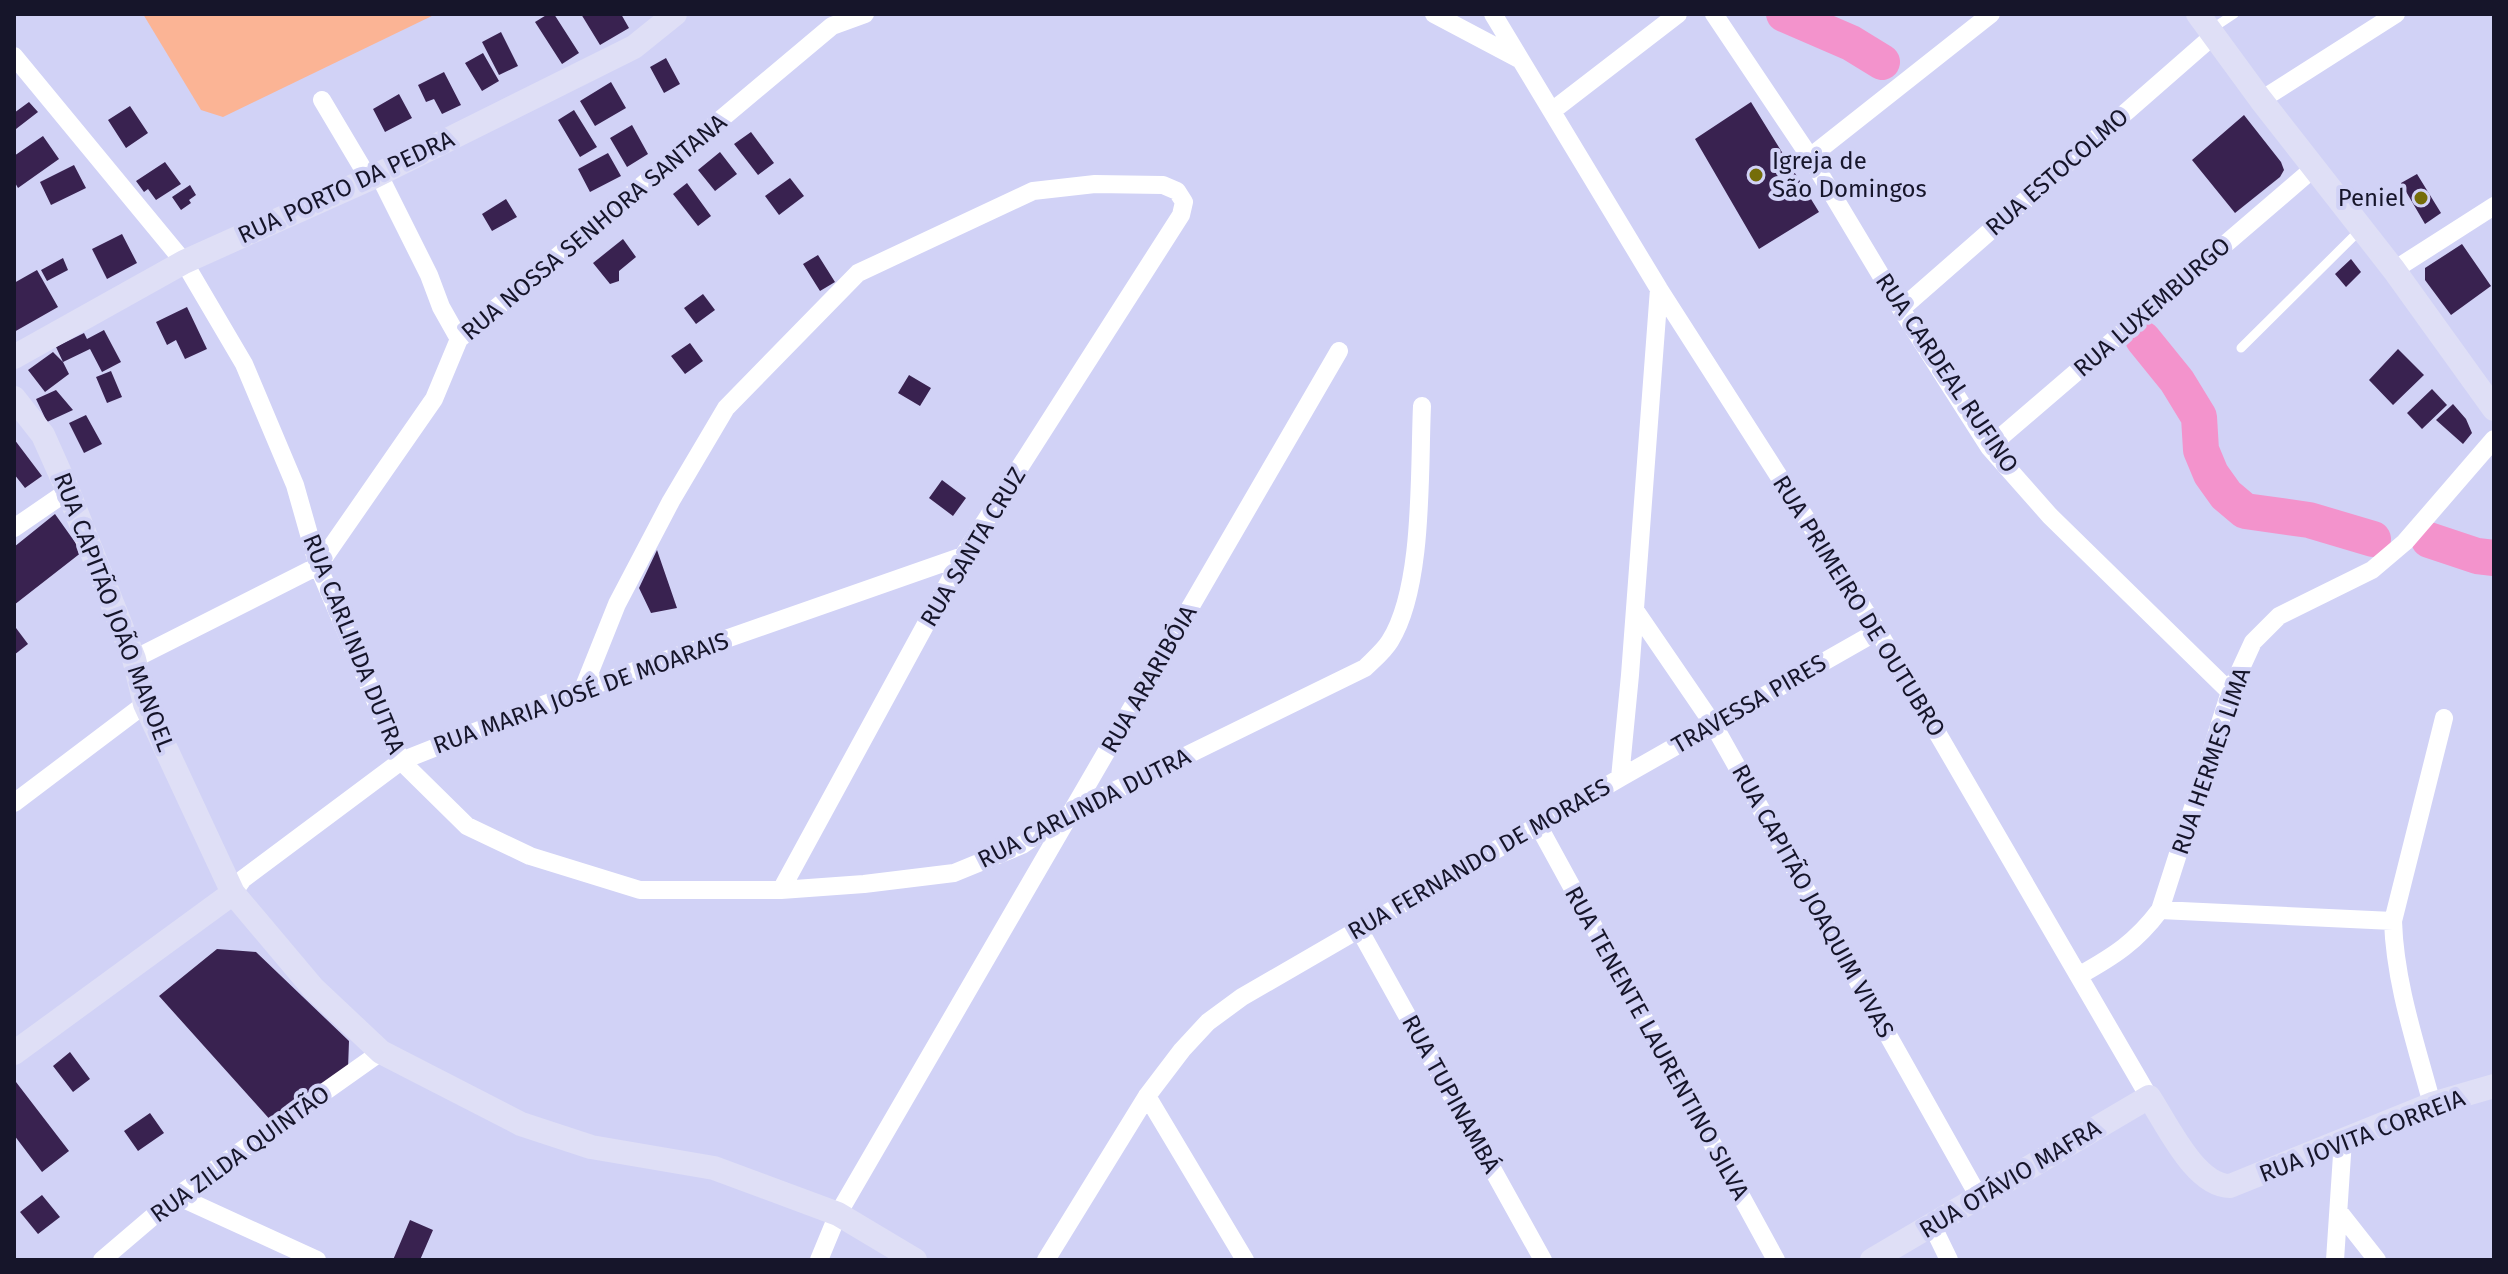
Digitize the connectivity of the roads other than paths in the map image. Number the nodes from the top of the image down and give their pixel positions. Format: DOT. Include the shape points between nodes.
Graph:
graph roads {
  1 [pos="675,14"];
  2 [pos="865,14"];
  3 [pos="1434,14"];
  4 [pos="1493,14"];
  5 [pos="1678,14"];
  6 [pos="1714,14"];
  7 [pos="1991,14"];
  8 [pos="2234,14"];
  9 [pos="2396,14"];
  10 [pos="829,20"];
  11 [pos="2207,27"];
  12 [pos="14,56"];
  13 [pos="1519,59"];
  14 [pos="322,100"];
  15 [pos="2261,100"];
  16 [pos="1552,111"];
  17 [pos="1810,157"];
  18 [pos="2314,168"];
  19 [pos="374,176"];
  20 [pos="2494,206"];
  21 [pos="2361,229"];
  22 [pos="184,262"];
  23 [pos="2394,270"];
  24 [pos="1659,289"];
  25 [pos="1901,309"];
  26 [pos="459,339"];
  27 [pos="2241,348"];
  28 [pos="1339,351"];
  29 [pos="14,357"];
  30 [pos="14,398"];
  31 [pos="1422,406"];
  32 [pos="2494,409"];
  33 [pos="2494,439"];
  34 [pos="1989,447"];
  35 [pos="68,491"];
  36 [pos="14,528"];
  37 [pos="963,556"];
  38 [pos="318,566"];
  39 [pos="1635,610"];
  40 [pos="1878,631"];
  41 [pos="134,659"];
  42 [pos="583,689"];
  43 [pos="2230,692"];
  44 [pos="145,704"];
  45 [pos="2444,718"];
  46 [pos="1713,724"];
  47 [pos="401,761"];
  48 [pos="1620,778"];
  49 [pos="14,803"];
  50 [pos="1071,812"];
  51 [pos="1538,825"];
  52 [pos="781,890"];
  53 [pos="233,893"];
  54 [pos="2160,910"];
  55 [pos="2393,921"];
  56 [pos="1359,929"];
  57 [pos="2080,975"];
  58 [pos="381,1052"];
  59 [pos="14,1053"];
  60 [pos="2494,1086"];
  61 [pos="1147,1096"];
  62 [pos="2149,1097"];
  63 [pos="2432,1104"];
  64 [pos="2343,1140"];
  65 [pos="2230,1186"];
  66 [pos="177,1196"];
  67 [pos="1979,1197"];
  68 [pos="2340,1213"];
  69 [pos="838,1214"];
  70 [pos="1932,1225"];
  71 [pos="102,1260"];
  72 [pos="317,1260"];
  73 [pos="819,1260"];
  74 [pos="915,1260"];
  75 [pos="1046,1260"];
  76 [pos="1245,1260"];
  77 [pos="1543,1260"];
  78 [pos="1776,1260"];
  79 [pos="1872,1260"];
  80 [pos="1949,1260"];
  81 [pos="2335,1260"];
  82 [pos="2377,1260"];
  1 -- 19 [label="main road, RUA PORTO DA PEDRA" via="634,47"];
  2 -- 10 [label="street, RUA NOSSA SENHORA SANTANA"];
  3 -- 13 [label="street"];
  4 -- 13 [label="street, RUA PRIMEIRO DE OUTUBRO"];
  5 -- 16 [label="street"];
  6 -- 17 [label="street, RUA CARDEAL RUFINO"];
  7 -- 17 [label="street"];
  8 -- 11 [label="lane"];
  9 -- 15 [label="street"];
  10 -- 26 [label="street, RUA NOSSA SENHORA SANTANA"];
  11 -- 15 [label="main road"];
  11 -- 25 [label="street, RUA ESTOCOLMO"];
  12 -- 22 [label="street, RUA CARLINDA DUTRA"];
  13 -- 16 [label="street, RUA PRIMEIRO DE OUTUBRO"];
  14 -- 19 [label="street"];
  15 -- 18 [label="main road"];
  16 -- 24 [label="street, RUA PRIMEIRO DE OUTUBRO"];
  17 -- 25 [label="street, RUA CARDEAL RUFINO"];
  18 -- 21 [label="main road"];
  18 -- 34 [label="street, RUA LUXEMBURGO"];
  19 -- 22 [label="main road, RUA PORTO DA PEDRA"];
  19 -- 26 [label="street" via="411,236"];
  20 -- 23 [label="street"];
  21 -- 23 [label="main road"];
  21 -- 27 [label="lane"];
  22 -- 29 [label="main road, RUA PORTO DA PEDRA"];
  22 -- 38 [label="street, RUA CARLINDA DUTRA" via="244,364 295,485"];
  23 -- 32 [label="main road"];
  24 -- 39 [label="street, RUA FERNANDO DE MORAES"];
  24 -- 40 [label="street, RUA PRIMEIRO DE OUTUBRO"];
  25 -- 34 [label="street, RUA CARDEAL RUFINO"];
  26 -- 38 [label="street, RUA NOSSA SENHORA SANTANA" via="434,399"];
  28 -- 50 [label="street, RUA ARARIBÓIA"];
  30 -- 35 [label="main road, RUA CAPITÃO JOÃO MANOEL" via="43,435"];
  31 -- 50 [label="street, RUA CARLINDA DUTRA" via="1414,562 1407,605 1390,642 1365,668"];
  33 -- 43 [label="street, RUA HERMES LIMA" via="2405,542 2372,570 2279,616 2253,642"];
  34 -- 43 [label="street, RUA CARDEAL RUFINO" via="2050,516"];
  35 -- 36 [label="street"];
  35 -- 41 [label="main road, RUA CAPITÃO JOÃO MANOEL"];
  37 -- 42 [label="street, RUA MARIA JOSÉ DE MOARAIS"];
  37 -- 42 [label="street, RUA SANTA CRUZ" via="1181,215 1184,202 1177,191 1163,185 1095,184 1033,191 858,273 726,408 617,604"];
  37 -- 52 [label="street, RUA SANTA CRUZ"];
  38 -- 41 [label="street"];
  38 -- 47 [label="street, RUA CARLINDA DUTRA"];
  39 -- 46 [label="street, RUA CAPITÃO JOAQUIM VIVAS"];
  39 -- 48 [label="street, RUA FERNANDO DE MORAES"];
  40 -- 46 [label="street, TRAVESSA PIRES"];
  40 -- 57 [label="street, RUA PRIMEIRO DE OUTUBRO"];
  41 -- 44 [label="main road, RUA CAPITÃO JOÃO MANOEL"];
  42 -- 47 [label="street, RUA MARIA JOSÉ DE MOARAIS"];
  43 -- 54 [label="street, RUA HERMES LIMA"];
  44 -- 49 [label="street"];
  44 -- 53 [label="main road, RUA CAPITÃO JOÃO MANOEL"];
  45 -- 55 [label="street"];
  46 -- 48 [label="street, TRAVESSA PIRES"];
  46 -- 67 [label="street, RUA CAPITÃO JOAQUIM VIVAS"];
  47 -- 52 [label="street, RUA CARLINDA DUTRA" via="467,826 530,856 640,890"];
  47 -- 53 [label="street, RUA MARIA JOSÉ DE MOARAIS" via="243,879"];
  48 -- 51 [label="street, RUA FERNANDO DE MORAES"];
  50 -- 52 [label="street, RUA CARLINDA DUTRA" via="1022,845 954,873"];
  50 -- 69 [label="street, RUA ARARIBÓIA"];
  51 -- 56 [label="street, RUA FERNANDO DE MORAES"];
  51 -- 78 [label="street, RUA TENENTE LAURENTINO SILVA"];
  53 -- 58 [label="main road, RUA CAPITÃO JOÃO MANOEL" via="313,988"];
  53 -- 59 [label="main road"];
  54 -- 55 [label="street"];
  54 -- 57 [label="street, RUA HERMES LIMA" via="2120,953"];
  55 -- 63 [label="street" via="2400,985"];
  56 -- 61 [label="street, RUA FERNANDO DE MORAES" via="1208,1022"];
  56 -- 77 [label="street, RUA TUPINAMBÁ"];
  57 -- 62 [label="street, RUA PRIMEIRO DE OUTUBRO"];
  58 -- 66 [label="street, RUA ZILDA QUINTÃO"];
  58 -- 69 [label="main road, RUA CAPITÃO JOÃO MANOEL" via="521,1124 591,1147 714,1168"];
  60 -- 63 [label="main road, RUA JOVITA CORREIA"];
  61 -- 75 [label="street, RUA FERNANDO DE MORAES"];
  61 -- 76 [label="street"];
  62 -- 65 [label="main road, RUA PRIMEIRO DE OUTUBRO" via="2200,1174"];
  62 -- 67 [label="main road, RUA OTÁVIO MAFRA"];
  63 -- 64 [label="main road, RUA JOVITA CORREIA"];
  64 -- 65 [label="main road, RUA JOVITA CORREIA"];
  64 -- 68 [label="street"];
  66 -- 71 [label="street, RUA ZILDA QUINTÃO"];
  66 -- 72 [label="street"];
  67 -- 70 [label="main road, RUA OTÁVIO MAFRA"];
  68 -- 81 [label="street"];
  68 -- 82 [label="street"];
  69 -- 73 [label="street, RUA ARARIBÓIA"];
  69 -- 74 [label="main road, RUA CAPITÃO JOÃO MANOEL"];
  70 -- 79 [label="main road, RUA OTÁVIO MAFRA"];
  70 -- 80 [label="street"];
}
